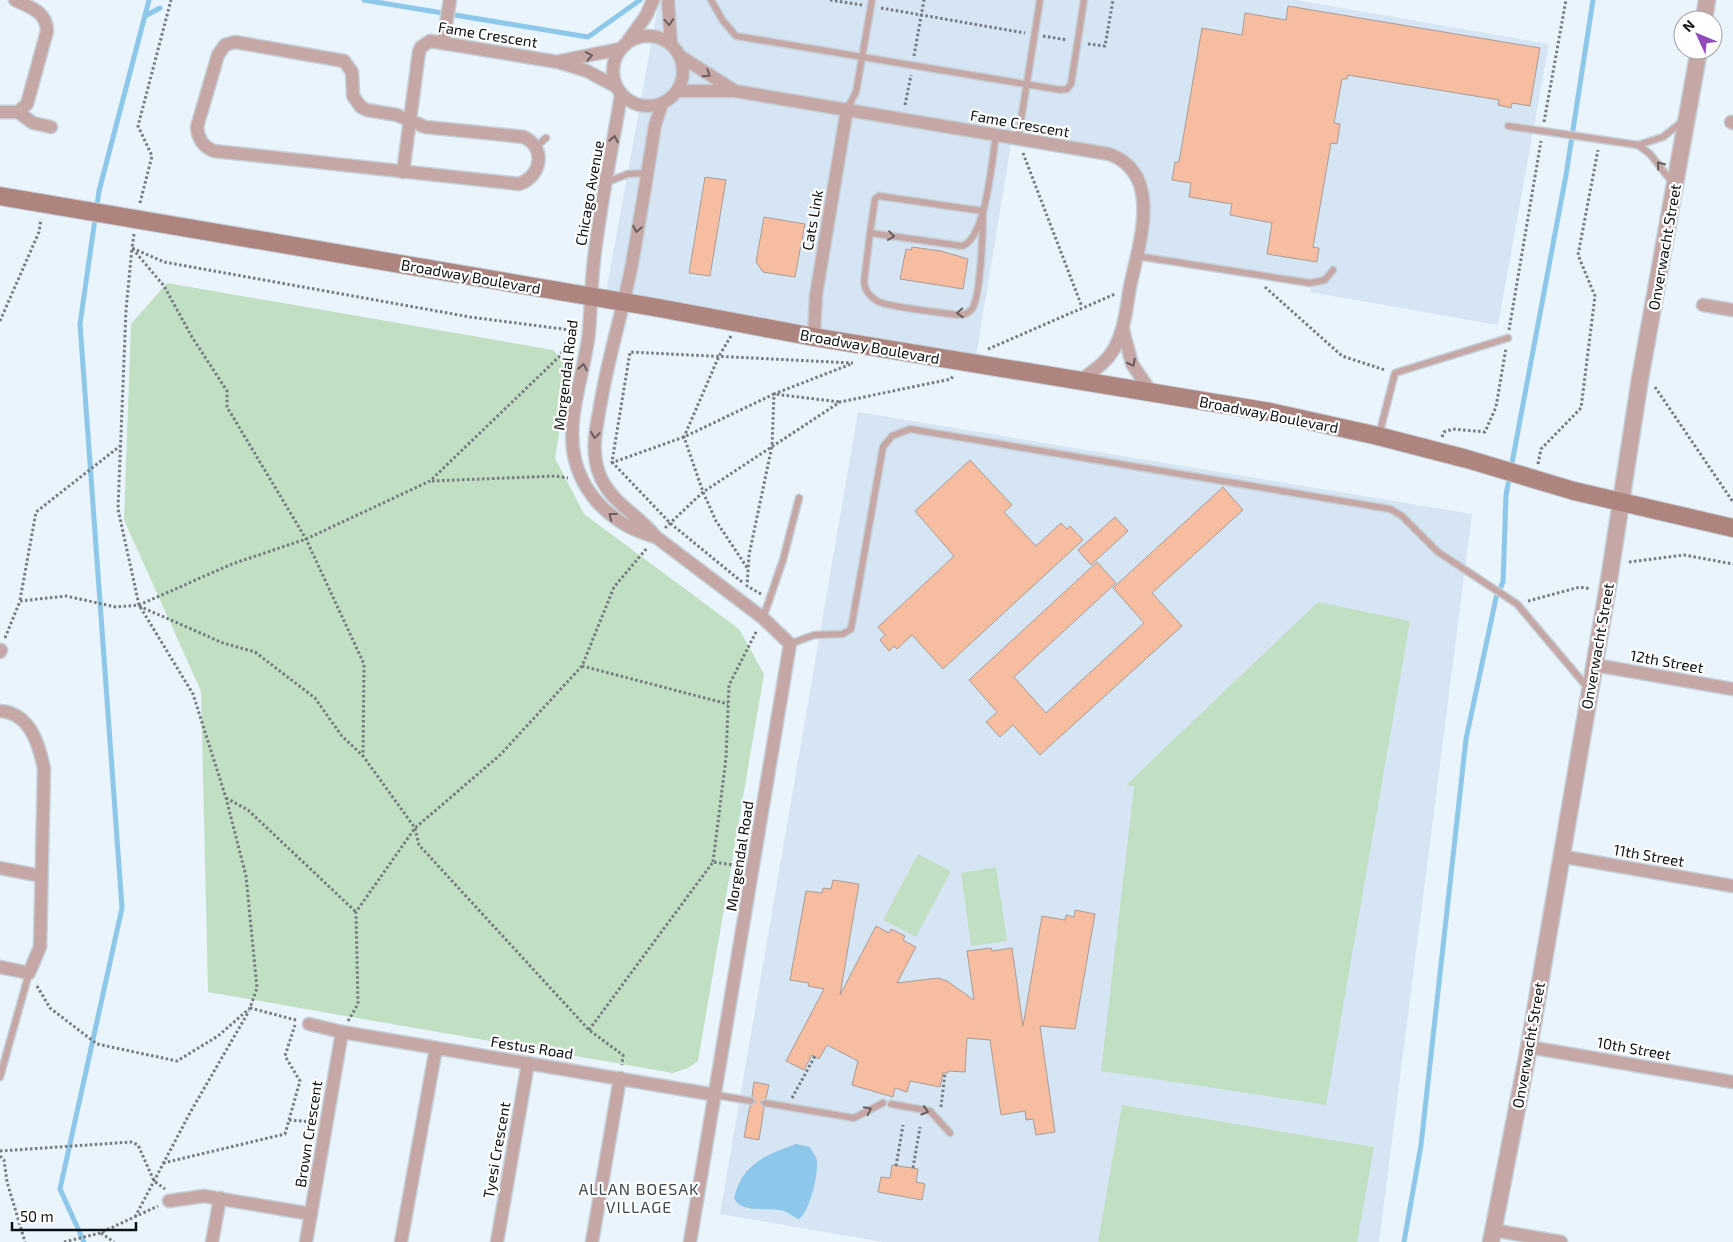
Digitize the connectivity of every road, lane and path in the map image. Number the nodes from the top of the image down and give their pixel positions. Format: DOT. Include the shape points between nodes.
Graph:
graph roads {
  1 [pos="15,0"];
  2 [pos="172,0"];
  3 [pos="653,0"];
  4 [pos="668,0"];
  5 [pos="711,0"];
  6 [pos="830,0"];
  7 [pos="1040,0"];
  8 [pos="1084,0"];
  9 [pos="1113,0"];
  10 [pos="1566,0"];
  11 [pos="872,3"];
  12 [pos="450,5"];
  13 [pos="1034,35"];
  14 [pos="443,42"];
  15 [pos="1077,42"];
  16 [pos="671,44"];
  17 [pos="624,45"];
  18 [pos="680,56"];
  19 [pos="862,57"];
  20 [pos="1697,60"];
  21 [pos="558,62"];
  22 [pos="1026,84"];
  23 [pos="678,90"];
  24 [pos="618,91"];
  25 [pos="736,91"];
  26 [pos="662,104"];
  27 [pos="847,109"];
  28 [pos="0,112"];
  29 [pos="18,112"];
  30 [pos="1688,116"];
  31 [pos="410,120"];
  32 [pos="1508,126"];
  33 [pos="50,127"];
  34 [pos="1543,131"];
  35 [pos="996,135"];
  36 [pos="546,138"];
  37 [pos="1018,139"];
  38 [pos="1597,139"];
  39 [pos="1638,145"];
  40 [pos="536,147"];
  41 [pos="403,172"];
  42 [pos="647,173"];
  43 [pos="607,182"];
  44 [pos="1675,189"];
  45 [pos="0,196"];
  46 [pos="50,204"];
  47 [pos="983,211"];
  48 [pos="136,213"];
  49 [pos="870,232"];
  50 [pos="132,248"];
  51 [pos="1137,256"];
  52 [pos="1333,270"];
  53 [pos="1249,273"];
  54 [pos="1130,288"];
  55 [pos="590,296"];
  56 [pos="622,301"];
  57 [pos="1703,305"];
  58 [pos="1082,307"];
  59 [pos="1733,310"];
  60 [pos="0,321"];
  61 [pos="740,322"];
  62 [pos="570,330"];
  63 [pos="1123,330"];
  64 [pos="589,331"];
  65 [pos="814,337"];
  66 [pos="1508,338"];
  67 [pos="853,344"];
  68 [pos="986,350"];
  69 [pos="719,356"];
  70 [pos="960,361"];
  71 [pos="854,363"];
  72 [pos="1395,373"];
  73 [pos="1640,379"];
  74 [pos="1081,380"];
  75 [pos="1151,392"];
  76 [pos="774,394"];
  77 [pos="840,402"];
  78 [pos="1378,436"];
  79 [pos="684,437"];
  80 [pos="120,445"];
  81 [pos="772,446"];
  82 [pos="1438,451"];
  83 [pos="612,462"];
  84 [pos="599,474"];
  85 [pos="1534,479"];
  86 [pos="582,480"];
  87 [pos="430,481"];
  88 [pos="703,492"];
  89 [pos="798,498"];
  90 [pos="1733,502"];
  91 [pos="1621,503"];
  92 [pos="670,523"];
  93 [pos="1733,528"];
  94 [pos="656,537"];
  95 [pos="306,539"];
  96 [pos="1733,564"];
  97 [pos="1625,567"];
  98 [pos="748,570"];
  99 [pos="747,586"];
  100 [pos="1607,593"];
  101 [pos="770,599"];
  102 [pos="20,601"];
  103 [pos="1517,604"];
  104 [pos="139,605"];
  105 [pos="764,618"];
  106 [pos="790,644"];
  107 [pos="0,651"];
  108 [pos="1595,665"];
  109 [pos="582,666"];
  110 [pos="1733,689"];
  111 [pos="1590,690"];
  112 [pos="728,704"];
  113 [pos="0,711"];
  114 [pos="363,756"];
  115 [pos="226,798"];
  116 [pos="416,828"];
  117 [pos="1560,856"];
  118 [pos="713,862"];
  119 [pos="0,868"];
  120 [pos="754,868"];
  121 [pos="41,876"];
  122 [pos="1733,886"];
  123 [pos="356,912"];
  124 [pos="0,967"];
  125 [pos="29,973"];
  126 [pos="250,1008"];
  127 [pos="303,1022"];
  128 [pos="589,1030"];
  129 [pos="342,1032"];
  130 [pos="1529,1047"];
  131 [pos="436,1048"];
  132 [pos="815,1056"];
  133 [pos="528,1063"];
  134 [pos="945,1073"];
  135 [pos="0,1077"];
  136 [pos="620,1078"];
  137 [pos="1733,1082"];
  138 [pos="716,1095"];
  139 [pos="751,1101"];
  140 [pos="765,1103"];
  141 [pos="883,1103"];
  142 [pos="891,1104"];
  143 [pos="787,1107"];
  144 [pos="289,1120"];
  145 [pos="939,1120"];
  146 [pos="326,1123"];
  147 [pos="903,1125"];
  148 [pos="920,1127"];
  149 [pos="950,1133"];
  150 [pos="0,1151"];
  151 [pos="0,1156"];
  152 [pos="163,1163"];
  153 [pos="896,1166"];
  154 [pos="913,1168"];
  155 [pos="154,1181"];
  156 [pos="220,1198"];
  157 [pos="173,1200"];
  158 [pos="311,1214"];
  159 [pos="135,1217"];
  160 [pos="100,1233"];
  161 [pos="1492,1236"];
  162 [pos="25,1242"];
  163 [pos="64,1242"];
  164 [pos="114,1242"];
  165 [pos="212,1242"];
  166 [pos="306,1242"];
  167 [pos="401,1242"];
  168 [pos="497,1242"];
  169 [pos="592,1242"];
  170 [pos="690,1242"];
  171 [pos="1561,1242"];
  1 -- 29 [label="street" via="40,13 47,26 29,100"];
  2 -- 48 [label="path" via="138,126 152,156"];
  3 -- 17 [label="street" via="646,16"];
  4 -- 16 [label="street, one-way"];
  5 -- 19 [label="lane" via="722,21 736,36"];
  6 -- 11 [label="path"];
  7 -- 13 [label="lane"];
  8 -- 15 [label="lane"];
  9 -- 15 [label="path" via="1104,46"];
  10 -- 34 [label="path"];
  11 -- 13 [label="path"];
  11 -- 19 [label="lane"];
  12 -- 14 [label="street"];
  13 -- 15 [label="path"];
  13 -- 22 [label="lane"];
  14 -- 21 [label="street, Fame Crescent"];
  14 -- 31 [label="street, Fame Crescent" via="430,41 421,47"];
  15 -- 22 [label="lane" via="1070,87 1061,90"];
  16 -- 17 [label="street" via="654,36 645,36"];
  16 -- 18 [label="street"];
  21 -- 17 [label="street, Fame Crescent, one-way"];
  17 -- 24 [label="street" via="614,58 612,69"];
  18 -- 23 [label="street" via="683,73"];
  18 -- 25 [label="street, Fame Crescent, one-way"];
  19 -- 22 [label="lane"];
  19 -- 27 [label="lane" via="856,92"];
  20 -- 30 [label="street, Onverwacht Street"];
  21 -- 24 [label="street, Fame Crescent" via="587,71"];
  22 -- 37 [label="lane"];
  23 -- 25 [label="street, Fame Crescent"];
  23 -- 26 [label="street"];
  24 -- 26 [label="street" via="640,106"];
  43 -- 24 [label="street, Chicago Avenue, one-way"];
  25 -- 27 [label="street, Fame Crescent"];
  26 -- 42 [label="street"];
  27 -- 35 [label="street, Fame Crescent"];
  27 -- 65 [label="street, Cats Link" via="816,296"];
  28 -- 29 [label="street"];
  29 -- 33 [label="street" via="33,123"];
  30 -- 39 [label="lane" via="1663,138"];
  30 -- 44 [label="street, Onverwacht Street"];
  31 -- 40 [label="street" via="425,127 524,137"];
  31 -- 41 [label="street"];
  31 -- 41 [label="street" via="361,107 351,91 352,72 344,61 235,42 225,45 218,55 197,127 200,140 214,151"];
  32 -- 34 [label="lane"];
  34 -- 38 [label="lane"];
  34 -- 66 [label="path"];
  35 -- 37 [label="street, Fame Crescent"];
  35 -- 47 [label="lane"];
  36 -- 40 [label="lane"];
  37 -- 51 [label="street, Fame Crescent" via="1109,154 1125,162 1139,182 1143,197 1144,218"];
  37 -- 58 [label="path"];
  38 -- 39 [label="lane"];
  38 -- 85 [label="path" via="1578,255 1595,296 1580,408 1542,449"];
  44 -- 39 [label="lane, one-way" via="1656,160"];
  40 -- 41 [label="street" via="539,159 536,172 532,178 519,184"];
  42 -- 43 [label="lane" via="628,174"];
  42 -- 56 [label="street, one-way"];
  43 -- 55 [label="street, Chicago Avenue"];
  44 -- 73 [label="street, Onverwacht Street"];
  45 -- 46 [label="main road, Broadway Boulevard"];
  46 -- 48 [label="main road, Broadway Boulevard"];
  46 -- 60 [label="path"];
  49 -- 47 [label="lane, one-way" via="962,246 974,239"];
  47 -- 49 [label="lane" via="882,195 875,199"];
  47 -- 49 [label="lane, one-way" via="979,275 973,308 963,315 884,303 869,295 864,282"];
  48 -- 50 [label="path"];
  48 -- 55 [label="main road, Broadway Boulevard"];
  50 -- 62 [label="path" via="164,262 470,317"];
  50 -- 80 [label="path"];
  50 -- 95 [label="path" via="164,286 227,391 227,407"];
  51 -- 53 [label="lane"];
  51 -- 54 [label="street, Fame Crescent"];
  52 -- 53 [label="lane" via="1325,280 1315,283"];
  53 -- 72 [label="path" via="1342,356"];
  54 -- 58 [label="path"];
  54 -- 63 [label="street, Fame Crescent"];
  55 -- 56 [label="main road, Broadway Boulevard"];
  55 -- 64 [label="street, Morgendal Road"];
  56 -- 61 [label="main road, Broadway Boulevard"];
  56 -- 84 [label="street, Morgendal Road, one-way" via="595,438"];
  57 -- 59 [label="street"];
  58 -- 68 [label="path"];
  61 -- 65 [label="main road, Broadway Boulevard"];
  61 -- 69 [label="path"];
  62 -- 64 [label="path"];
  62 -- 87 [label="path" via="561,355"];
  63 -- 74 [label="street, Fame Crescent" via="1106,361"];
  63 -- 75 [label="street, Fame Crescent, one-way" via="1132,364"];
  86 -- 64 [label="street, Morgendal Road, one-way" via="575,459 574,427"];
  65 -- 67 [label="main road, Broadway Boulevard"];
  66 -- 72 [label="lane"];
  66 -- 82 [label="path" via="1496,407 1485,432 1452,429 1444,432"];
  67 -- 70 [label="main road, Broadway Boulevard"];
  67 -- 71 [label="path"];
  69 -- 71 [label="path"];
  69 -- 79 [label="path"];
  69 -- 83 [label="path" via="630,352"];
  70 -- 74 [label="main road, Broadway Boulevard"];
  70 -- 77 [label="path" via="951,379"];
  71 -- 76 [label="path"];
  72 -- 78 [label="lane"];
  73 -- 90 [label="path" via="1654,384"];
  73 -- 91 [label="street, Onverwacht Street"];
  74 -- 75 [label="main road, Broadway Boulevard"];
  75 -- 78 [label="main road, Broadway Boulevard" via="1270,412"];
  76 -- 77 [label="path"];
  76 -- 79 [label="path"];
  76 -- 81 [label="path"];
  77 -- 81 [label="path"];
  78 -- 82 [label="main road, Broadway Boulevard"];
  79 -- 83 [label="path"];
  79 -- 88 [label="path"];
  80 -- 102 [label="path" via="36,512"];
  80 -- 104 [label="path" via="118,509"];
  81 -- 88 [label="path"];
  81 -- 98 [label="path"];
  82 -- 85 [label="main road, Broadway Boulevard"];
  83 -- 84 [label="path"];
  83 -- 92 [label="path"];
  84 -- 94 [label="street, Morgendal Road" via="615,499 646,524"];
  85 -- 91 [label="main road, Broadway Boulevard"];
  86 -- 87 [label="path" via="556,476"];
  94 -- 86 [label="street, Morgendal Road, one-way" via="637,533 604,510"];
  87 -- 95 [label="path"];
  88 -- 92 [label="path"];
  88 -- 98 [label="path" via="716,521"];
  89 -- 101 [label="lane"];
  91 -- 93 [label="main road, Broadway Boulevard"];
  91 -- 100 [label="street, Onverwacht Street"];
  92 -- 94 [label="path"];
  92 -- 99 [label="path"];
  94 -- 105 [label="street, Morgendal Road"];
  94 -- 109 [label="path" via="614,587"];
  95 -- 104 [label="path" via="232,564"];
  95 -- 114 [label="path" via="364,664"];
  96 -- 97 [label="path" via="1684,555 1630,560"];
  98 -- 99 [label="path"];
  99 -- 101 [label="path"];
  100 -- 103 [label="path" via="1580,587"];
  100 -- 108 [label="street, Onverwacht Street"];
  101 -- 105 [label="lane"];
  102 -- 104 [label="path" via="66,596 116,606"];
  102 -- 107 [label="path"];
  103 -- 106 [label="lane" via="1438,552 1402,516 1390,509 910,429 892,436 882,447 851,629 843,634 814,636"];
  103 -- 111 [label="lane"];
  104 -- 114 [label="path" via="223,643 256,652 315,698 341,735"];
  104 -- 115 [label="path" via="193,694"];
  105 -- 106 [label="street, Morgendal Road"];
  105 -- 112 [label="path" via="729,685"];
  106 -- 120 [label="street, Morgendal Road"];
  108 -- 110 [label="street, 12th Street"];
  108 -- 111 [label="street, Onverwacht Street"];
  109 -- 112 [label="path"];
  109 -- 116 [label="path" via="500,755"];
  111 -- 117 [label="street, Onverwacht Street"];
  112 -- 118 [label="path" via="726,758"];
  113 -- 121 [label="street" via="13,713 25,722 41,754 44,769"];
  114 -- 116 [label="path"];
  115 -- 123 [label="path" via="248,810"];
  115 -- 126 [label="path" via="246,876 257,988"];
  116 -- 123 [label="path"];
  116 -- 128 [label="path" via="419,845"];
  117 -- 122 [label="street, 11th Street"];
  117 -- 130 [label="street, Onverwacht Street"];
  118 -- 120 [label="path"];
  118 -- 128 [label="path"];
  119 -- 121 [label="street"];
  120 -- 138 [label="street, Morgendal Road"];
  121 -- 125 [label="street" via="41,937"];
  123 -- 129 [label="path" via="358,1004"];
  124 -- 125 [label="street"];
  125 -- 126 [label="path" via="50,1008 97,1044 178,1061 218,1036"];
  125 -- 135 [label="lane"];
  126 -- 127 [label="path"];
  126 -- 152 [label="path"];
  127 -- 129 [label="street, Festus Road"];
  127 -- 144 [label="path" via="285,1056 300,1081"];
  128 -- 136 [label="path" via="623,1055"];
  129 -- 131 [label="street, Festus Road"];
  129 -- 146 [label="street, Brown Crescent"];
  130 -- 137 [label="street, 10th Street"];
  130 -- 161 [label="street, Onverwacht Street"];
  131 -- 133 [label="street, Festus Road"];
  131 -- 167 [label="street"];
  132 -- 143 [label="path"];
  133 -- 136 [label="street, Festus Road"];
  133 -- 168 [label="street, Tyesi Crescent"];
  134 -- 145 [label="path"];
  136 -- 138 [label="street, Festus Road"];
  136 -- 169 [label="street"];
  138 -- 139 [label="lane"];
  138 -- 170 [label="street, Morgendal Road"];
  140 -- 143 [label="lane"];
  143 -- 141 [label="lane, one-way" via="854,1118"];
  142 -- 145 [label="lane, one-way" via="926,1110"];
  144 -- 146 [label="path"];
  144 -- 152 [label="path" via="285,1134"];
  145 -- 149 [label="lane"];
  146 -- 158 [label="street, Brown Crescent"];
  147 -- 153 [label="path"];
  148 -- 154 [label="path"];
  150 -- 155 [label="path" via="123,1143 138,1145"];
  151 -- 162 [label="path" via="4,1160 7,1182"];
  152 -- 155 [label="path"];
  155 -- 157 [label="path"];
  155 -- 159 [label="path"];
  156 -- 157 [label="street" via="204,1196"];
  156 -- 158 [label="street"];
  156 -- 165 [label="street"];
  157 -- 159 [label="path"];
  158 -- 166 [label="street, Brown Crescent"];
  159 -- 160 [label="path"];
  160 -- 163 [label="path"];
  160 -- 164 [label="path"];
  161 -- 171 [label="street"];
}
